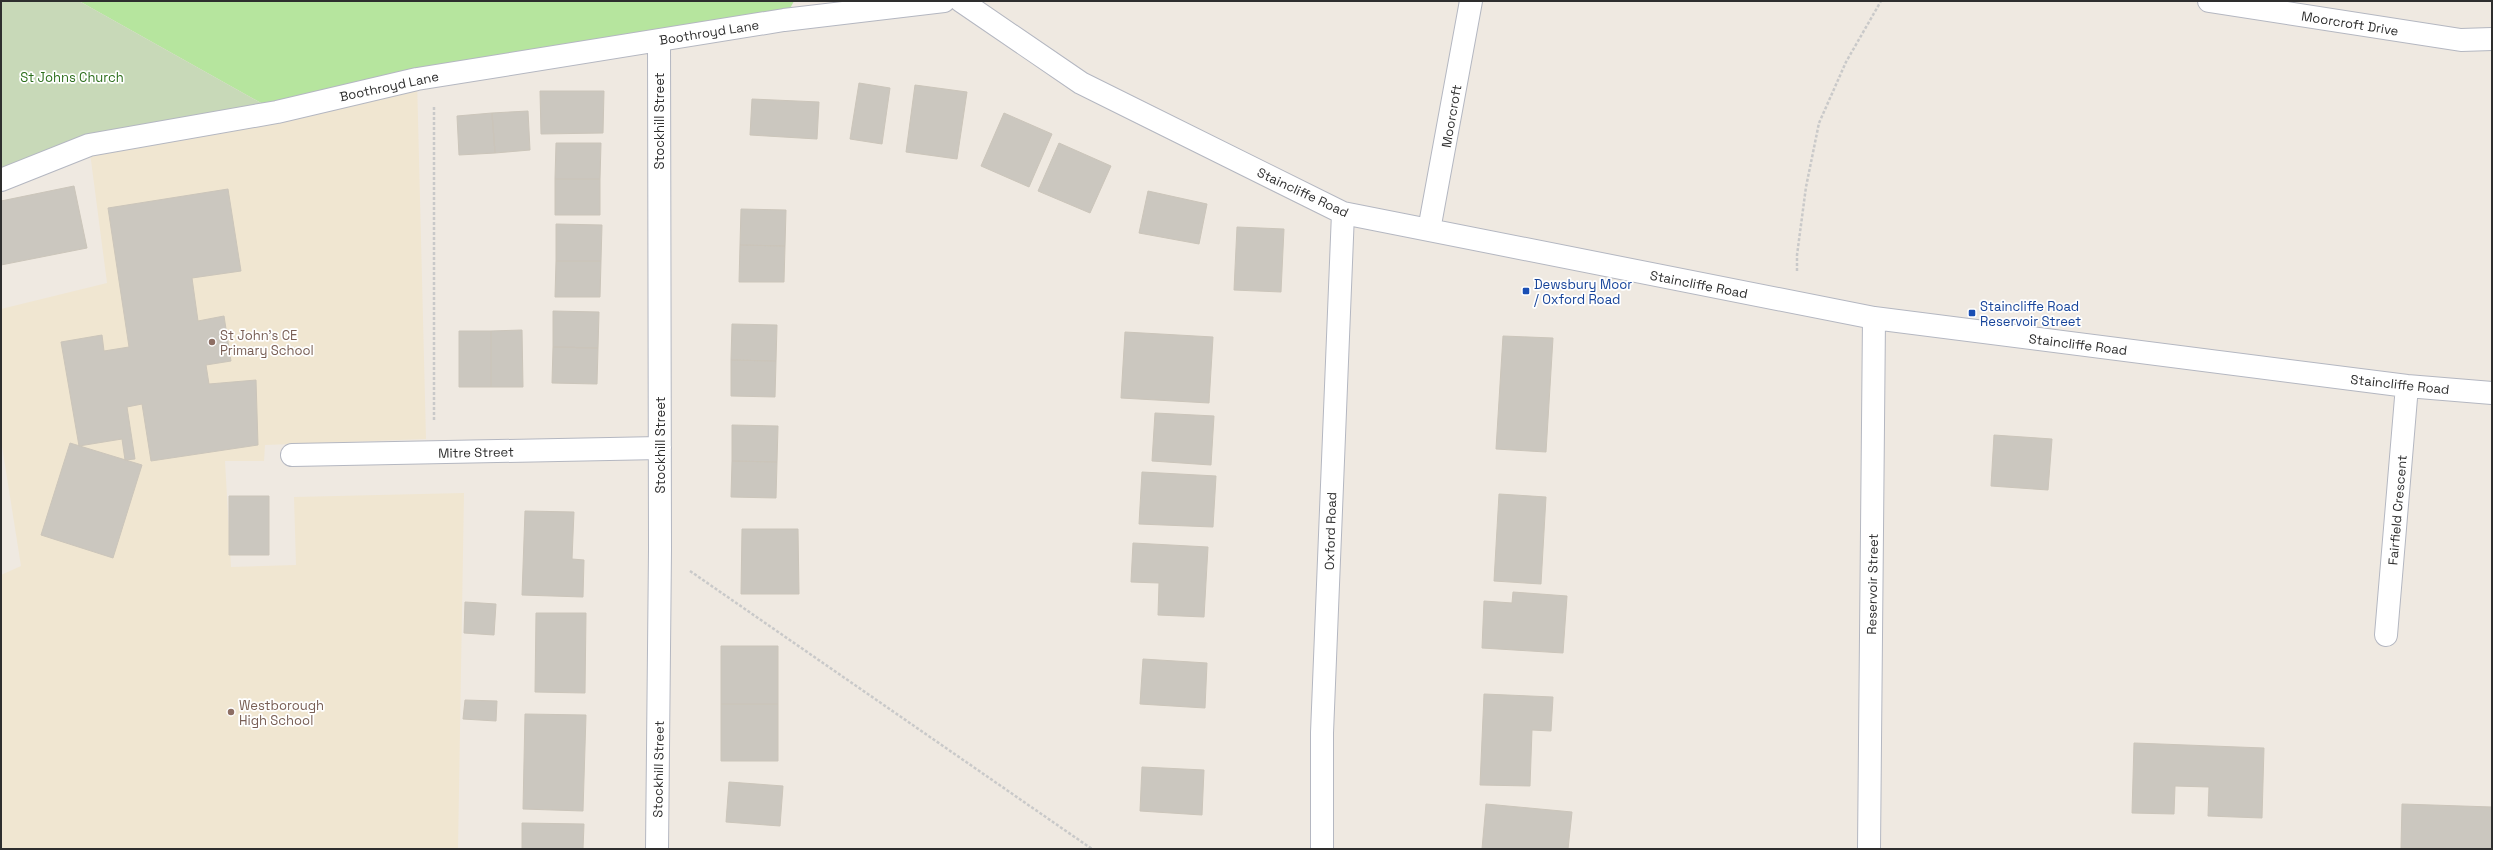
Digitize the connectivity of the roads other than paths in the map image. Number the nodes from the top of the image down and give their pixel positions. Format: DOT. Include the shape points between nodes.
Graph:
graph roads {
  1 [pos="794,1"];
  2 [pos="944,1"];
  3 [pos="961,1"];
  4 [pos="1471,1"];
  5 [pos="2209,1"];
  6 [pos="784,20"];
  7 [pos="2492,39"];
  8 [pos="658,41"];
  9 [pos="1,180"];
  10 [pos="1343,213"];
  11 [pos="1430,230"];
  12 [pos="1874,318"];
  13 [pos="2407,386"];
  14 [pos="2492,393"];
  15 [pos="660,448"];
  16 [pos="292,455"];
  17 [pos="2386,635"];
  18 [pos="657,849"];
  19 [pos="1322,849"];
  20 [pos="1869,849"];
  1 -- 6 [label="street"];
  2 -- 6 [label="street, Boothroyd Lane"];
  3 -- 10 [label="street, Staincliffe Road" via="1081,83"];
  4 -- 11 [label="street, Moorcroft"];
  5 -- 7 [label="street, Moorcroft Drive" via="2461,40"];
  6 -- 8 [label="street, Boothroyd Lane"];
  8 -- 9 [label="street, Boothroyd Lane" via="434,76 277,112 89,146"];
  8 -- 15 [label="street, Stockhill Street"];
  10 -- 11 [label="street, Staincliffe Road"];
  10 -- 19 [label="street, Oxford Road" via="1322,734"];
  11 -- 12 [label="street, Staincliffe Road"];
  12 -- 13 [label="street, Staincliffe Road"];
  12 -- 20 [label="street, Reservoir Street"];
  13 -- 14 [label="street, Staincliffe Road"];
  13 -- 17 [label="street, Fairfield Crescent"];
  15 -- 16 [label="street, Mitre Street" via="434,452 327,449"];
  15 -- 18 [label="street, Stockhill Street"];
}
